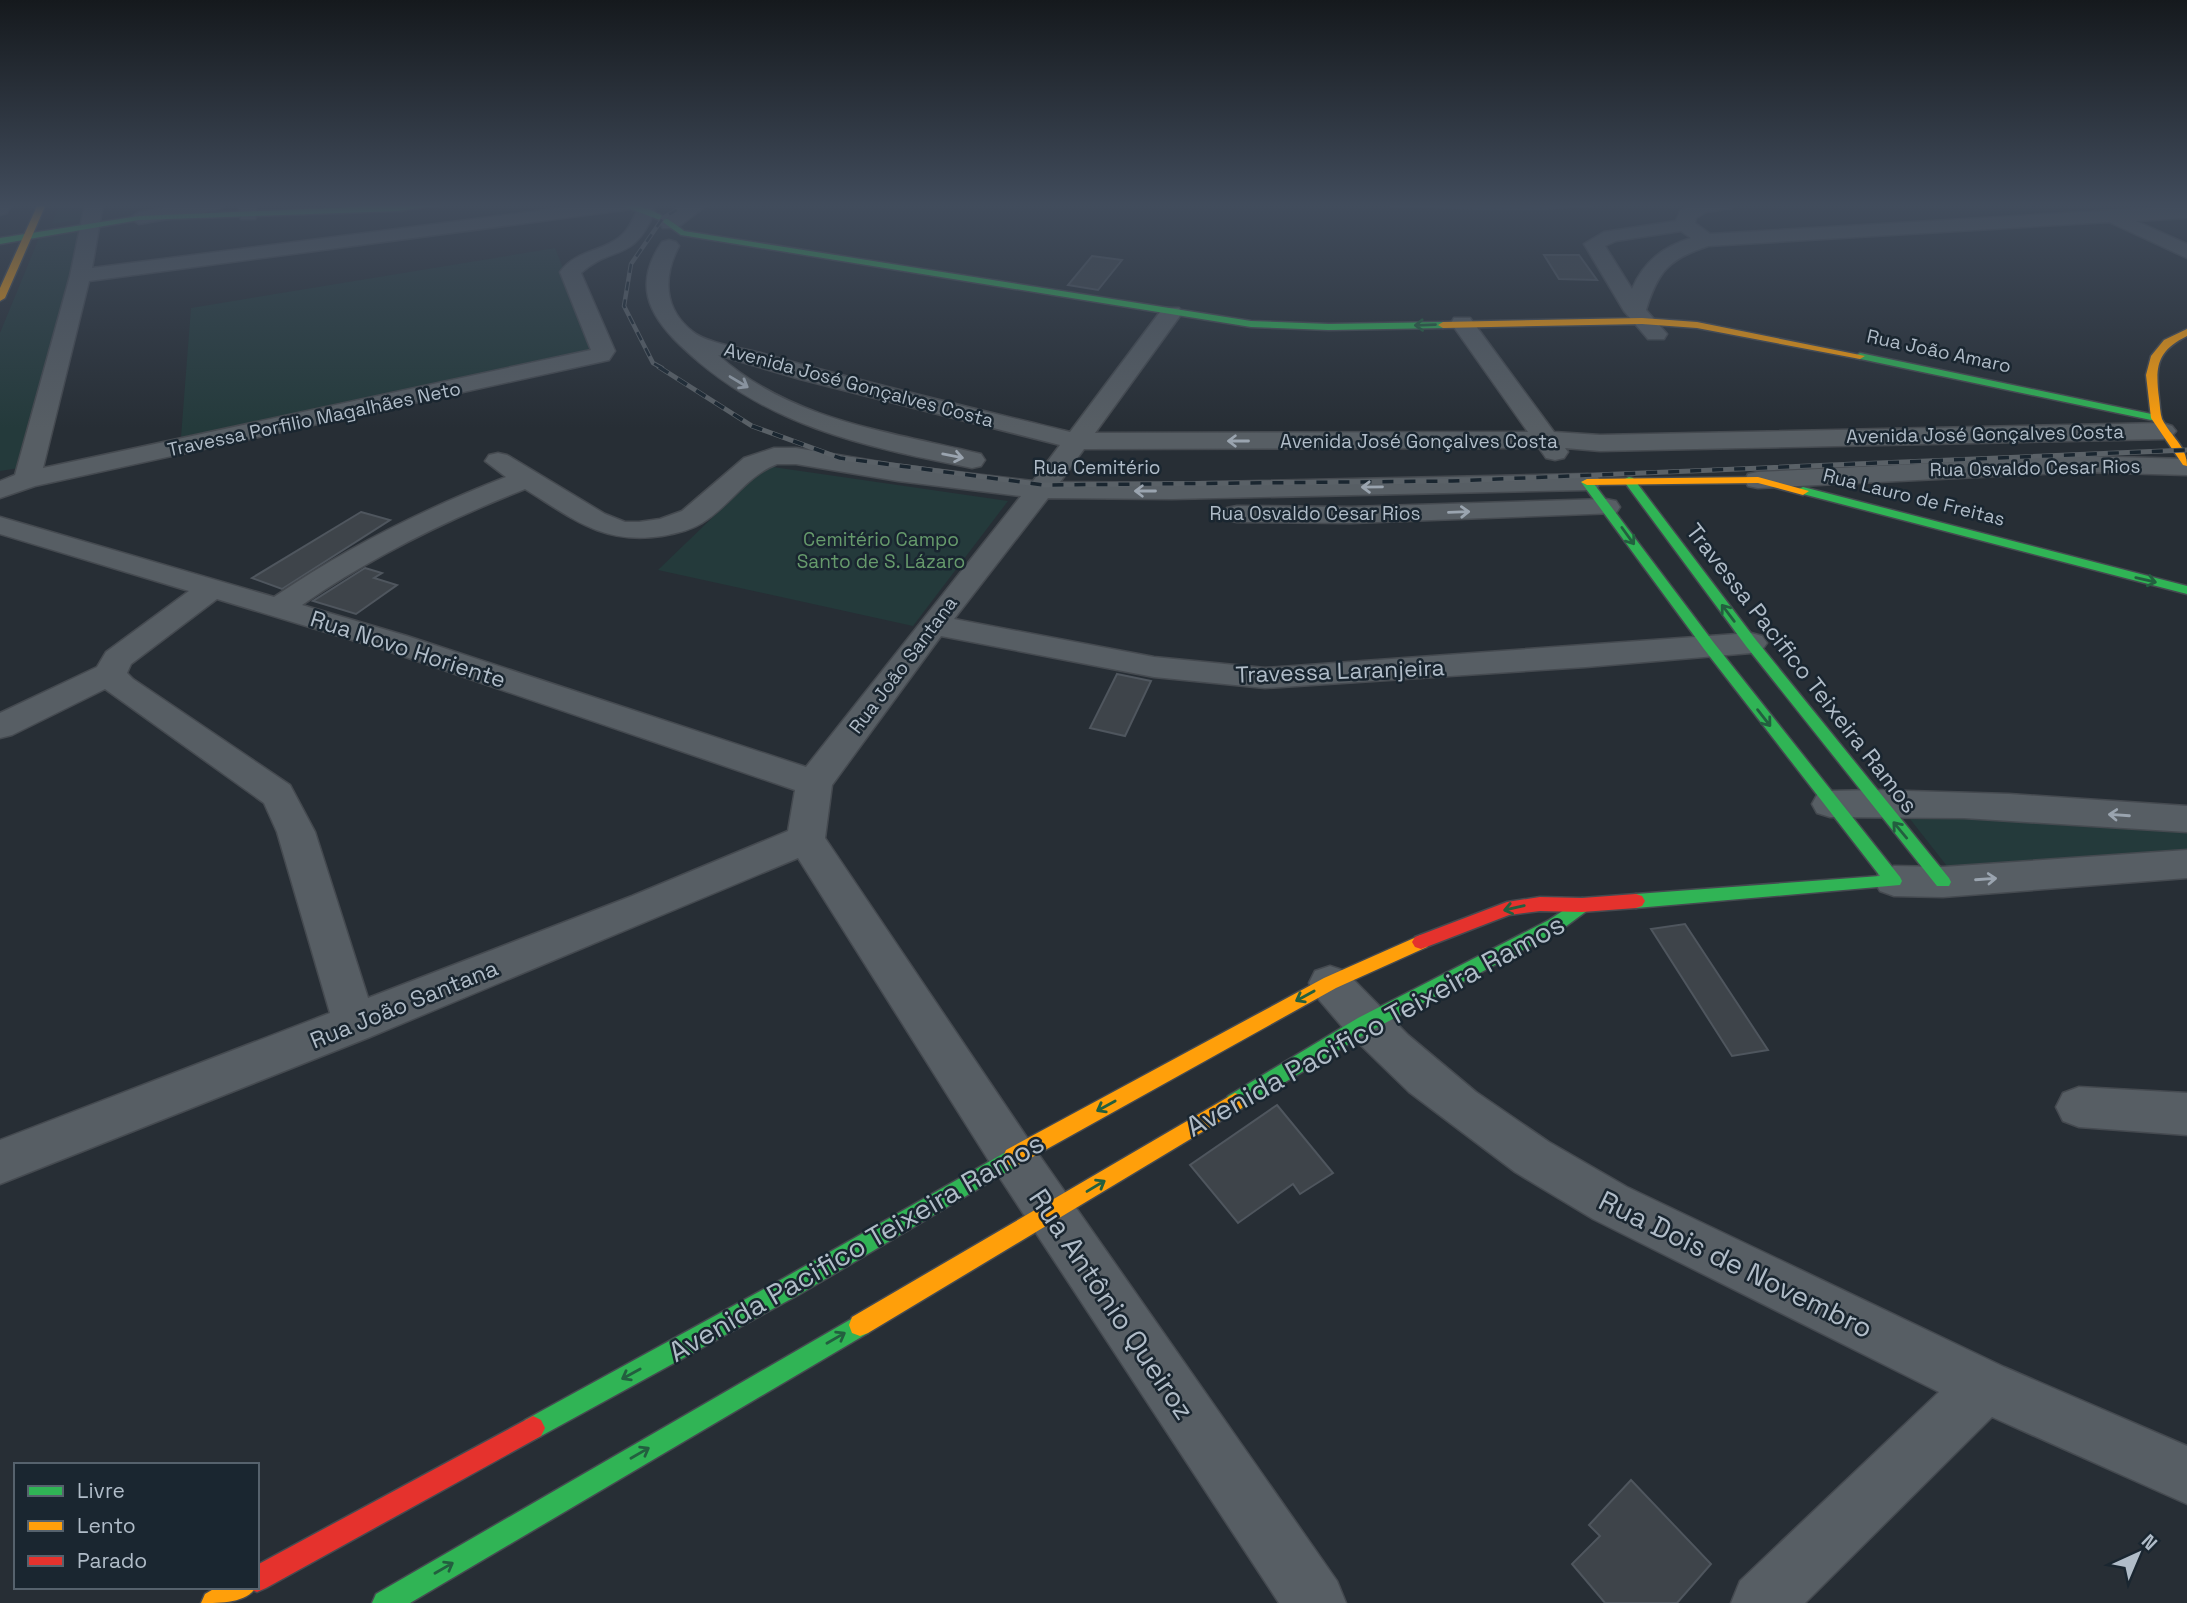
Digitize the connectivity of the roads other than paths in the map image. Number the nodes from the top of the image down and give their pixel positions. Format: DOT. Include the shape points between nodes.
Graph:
graph roads {
  1 [pos="8,279"];
  2 [pos="79,279"];
  3 [pos="573,279"];
  4 [pos="658,279"];
  5 [pos="937,279"];
  6 [pos="1616,279"];
  7 [pos="1645,279"];
  8 [pos="0,298"];
  9 [pos="1168,318"];
  10 [pos="1645,322"];
  11 [pos="1466,331"];
  12 [pos="2187,332"];
  13 [pos="687,339"];
  14 [pos="1291,342"];
  15 [pos="1383,343"];
  16 [pos="2160,425"];
  17 [pos="1074,441"];
  18 [pos="1550,446"];
  19 [pos="498,461"];
  20 [pos="1210,465"];
  21 [pos="2187,465"];
  22 [pos="1182,466"];
  23 [pos="525,479"];
  24 [pos="27,480"];
  25 [pos="1629,480"];
  26 [pos="1758,480"];
  27 [pos="1587,482"];
  28 [pos="1677,483"];
  29 [pos="0,490"];
  30 [pos="1039,490"];
  31 [pos="1624,502"];
  32 [pos="0,525"];
  33 [pos="2060,555"];
  34 [pos="2187,575"];
  35 [pos="213,588"];
  36 [pos="2187,590"];
  37 [pos="279,607"];
  38 [pos="933,625"];
  39 [pos="1751,643"];
  40 [pos="1709,646"];
  41 [pos="110,674"];
  42 [pos="0,727"];
  43 [pos="814,783"];
  44 [pos="1877,802"];
  45 [pos="1830,804"];
  46 [pos="2187,819"];
  47 [pos="806,839"];
  48 [pos="2187,864"];
  49 [pos="1894,881"];
  50 [pos="1943,882"];
  51 [pos="1582,905"];
  52 [pos="1330,983"];
  53 [pos="355,1024"];
  54 [pos="1365,1024"];
  55 [pos="2079,1107"];
  56 [pos="2187,1114"];
  57 [pos="1013,1157"];
  58 [pos="0,1162"];
  59 [pos="1051,1213"];
  60 [pos="1984,1386"];
  61 [pos="2187,1475"];
  62 [pos="269,1583"];
  63 [pos="252,1589"];
  64 [pos="214,1603"];
  65 [pos="385,1603"];
  66 [pos="1315,1603"];
  67 [pos="1762,1603"];
  1 -- 8 [label="street"];
  2 -- 24 [label="street"];
  3 -- 24 [label="street, Travessa Porfilio Magalhães Neto" via="601,355"];
  4 -- 13 [label="street, Rua Cemitério" via="657,291 669,323"];
  5 -- 9 [label="street, Rua João Amaro"];
  6 -- 10 [label="street"];
  7 -- 10 [label="street"];
  11 -- 9 [label="street, Rua João Amaro, one-way" via="1290,327"];
  9 -- 14 [label="street, Rua João Amaro"];
  9 -- 17 [label="street, Rua João Santana"];
  10 -- 11 [label="street, Rua João Amaro"];
  10 -- 16 [label="street, Rua João Amaro" via="1692,334 1713,329 1879,360"];
  11 -- 15 [label="street, Rua João Amaro"];
  11 -- 18 [label="street"];
  12 -- 16 [label="street" via="2167,342 2156,356 2151,376"];
  13 -- 17 [label="street, Avenida José Gonçalves Costa"];
  13 -- 30 [label="street, Rua Cemitério, one-way" via="729,376 766,399 842,430 974,460"];
  16 -- 18 [label="street, Avenida José Gonçalves Costa" via="1601,443 1576,451"];
  16 -- 21 [label="street"];
  18 -- 17 [label="street, Avenida José Gonçalves Costa, one-way"];
  17 -- 30 [label="street, Rua João Santana"];
  18 -- 20 [label="street"];
  19 -- 23 [label="street, Rua Cemitério"];
  21 -- 26 [label="street, Rua Osvaldo Cesar Rios" via="2029,466"];
  22 -- 30 [label="street, Rua Cemitério"];
  23 -- 30 [label="street, Rua Cemitério" via="596,520 639,531 692,517 753,464 774,456"];
  23 -- 37 [label="street" via="375,544"];
  24 -- 29 [label="street, Travessa Porfilio Magalhães Neto"];
  25 -- 27 [label="street"];
  25 -- 28 [label="street"];
  25 -- 31 [label="street, Travessa Pacifico Teixeira Ramos"];
  26 -- 28 [label="street, Rua Lauro de Freitas"];
  26 -- 33 [label="street, Rua Lauro de Freitas"];
  27 -- 30 [label="street, Rua Osvaldo Cesar Rios, one-way"];
  27 -- 31 [label="street, Travessa Pacifico Teixeira Ramos"];
  28 -- 31 [label="street"];
  30 -- 31 [label="street, Rua Osvaldo Cesar Rios, one-way" via="1351,515"];
  30 -- 38 [label="street, Rua João Santana"];
  39 -- 31 [label="street, Travessa Pacifico Teixeira Ramos, one-way"];
  31 -- 40 [label="street, Travessa Pacifico Teixeira Ramos, one-way"];
  32 -- 35 [label="street, Rua Novo Horiente"];
  33 -- 34 [label="street, Rua Lauro de Freitas" via="2100,557"];
  33 -- 36 [label="street, Rua Lauro de Freitas, one-way"];
  35 -- 37 [label="street, Rua Novo Horiente"];
  35 -- 41 [label="street" via="117,659"];
  37 -- 43 [label="street, Rua Novo Horiente"];
  38 -- 40 [label="street, Travessa Laranjeira" via="1154,667 1265,678"];
  38 -- 43 [label="street, Rua João Santana"];
  39 -- 40 [label="street, Travessa Laranjeira"];
  39 -- 44 [label="street, Travessa Pacifico Teixeira Ramos"];
  40 -- 45 [label="street, Travessa Pacifico Teixeira Ramos, one-way"];
  41 -- 42 [label="street"];
  41 -- 53 [label="street" via="121,687 277,794 296,832"];
  43 -- 47 [label="street"];
  44 -- 45 [label="street"];
  46 -- 44 [label="street, one-way"];
  50 -- 44 [label="street, Travessa Pacifico Teixeira Ramos, one-way"];
  45 -- 49 [label="street, Travessa Pacifico Teixeira Ramos"];
  47 -- 53 [label="street, Rua João Santana"];
  47 -- 57 [label="street, Rua Antônio Queiroz"];
  50 -- 48 [label="street, one-way"];
  49 -- 50 [label="street"];
  49 -- 51 [label="street"];
  51 -- 52 [label="street, Avenida Pacifico Teixeira Ramos, one-way" via="1507,909"];
  51 -- 54 [label="street, Avenida Pacifico Teixeira Ramos" via="1555,925"];
  52 -- 54 [label="street, Rua Dois de Novembro"];
  52 -- 57 [label="street, Avenida Pacifico Teixeira Ramos, one-way"];
  53 -- 58 [label="street, Rua João Santana"];
  59 -- 54 [label="street, Avenida Pacifico Teixeira Ramos, one-way"];
  54 -- 60 [label="street, Rua Dois de Novembro" via="1494,1134 1556,1174"];
  55 -- 56 [label="street"];
  57 -- 59 [label="street, Rua Antônio Queiroz"];
  57 -- 62 [label="street, Avenida Pacifico Teixeira Ramos, one-way"];
  65 -- 59 [label="street, Avenida Pacifico Teixeira Ramos, one-way"];
  59 -- 66 [label="street, Rua Antônio Queiroz"];
  60 -- 61 [label="street, Rua Dois de Novembro"];
  60 -- 67 [label="street"];
  63 -- 64 [label="street, Avenida Pacifico Teixeira Ramos"];
}
